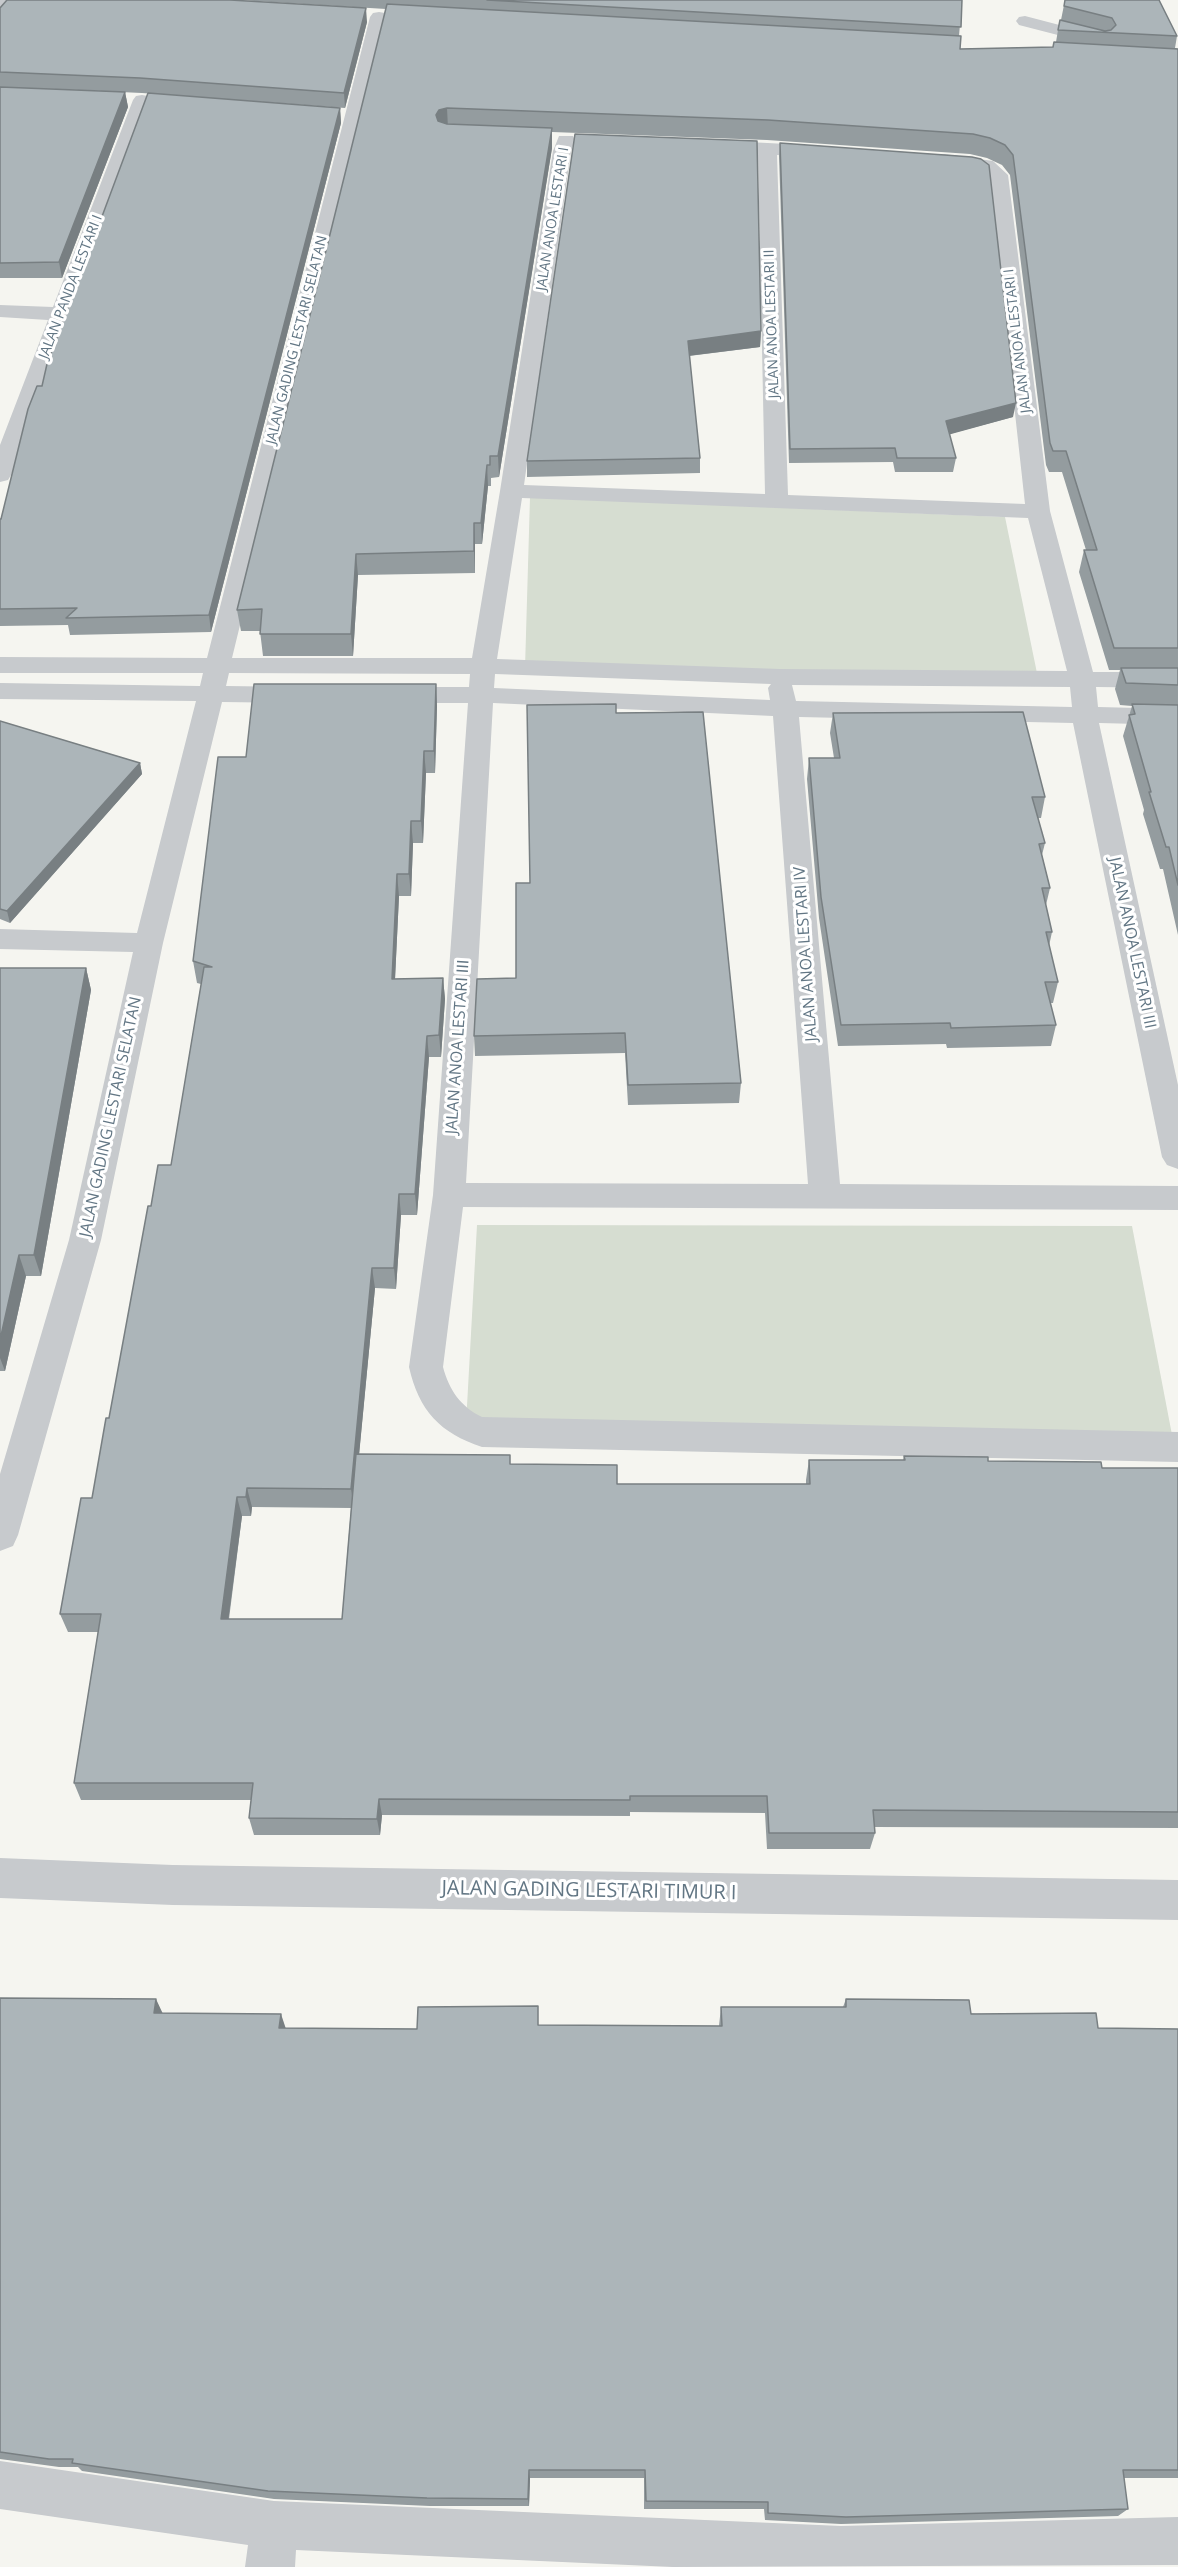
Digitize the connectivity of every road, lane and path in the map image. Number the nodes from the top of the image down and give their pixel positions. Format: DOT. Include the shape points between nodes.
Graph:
graph roads {
  1 [pos="5,0"];
  2 [pos="1030,0"];
  3 [pos="0,9"];
  4 [pos="379,17"];
  5 [pos="1025,21"];
  6 [pos="1022,40"];
  7 [pos="1084,55"];
  8 [pos="1178,61"];
  9 [pos="118,99"];
  10 [pos="142,100"];
  11 [pos="165,102"];
  12 [pos="543,139"];
  13 [pos="698,145"];
  14 [pos="767,148"];
  15 [pos="839,153"];
  16 [pos="922,158"];
  17 [pos="0,311"];
  18 [pos="60,314"];
  19 [pos="0,475"];
  20 [pos="512,491"];
  21 [pos="777,501"];
  22 [pos="1038,511"];
  23 [pos="217,664"];
  24 [pos="0,665"];
  25 [pos="780,677"];
  26 [pos="1082,679"];
  27 [pos="481,681"];
  28 [pos="1178,681"];
  29 [pos="0,691"];
  30 [pos="327,695"];
  31 [pos="363,695"];
  32 [pos="210,696"];
  33 [pos="783,710"];
  34 [pos="1178,717"];
  35 [pos="1087,723"];
  36 [pos="0,939"];
  37 [pos="149,943"];
  38 [pos="1178,1157"];
  39 [pos="449,1195"];
  40 [pos="825,1198"];
  41 [pos="1178,1198"];
  42 [pos="1178,1447"];
  43 [pos="0,1535"];
  44 [pos="0,1878"];
  45 [pos="1178,1900"];
  46 [pos="0,2485"];
  47 [pos="1178,2541"];
  48 [pos="272,2546"];
  49 [pos="841,2558"];
  1 -- 3 [label="street"];
  2 -- 5 [label="street"];
  4 -- 23 [label="street, JALAN GADING LESTARI SELATAN" via="347,115"];
  5 -- 6 [label="street"];
  5 -- 8 [label="street"];
  7 -- 8 [label="street"];
  9 -- 10 [label="street"];
  10 -- 11 [label="street"];
  10 -- 18 [label="street, JALAN PANDA LESTARI I"];
  12 -- 20 [label="street, JALAN ANOA LESTARI I" via="574,140 562,151"];
  13 -- 14 [label="street"];
  14 -- 15 [label="street"];
  14 -- 21 [label="street, JALAN ANOA LESTARI II"];
  16 -- 22 [label="street, JALAN ANOA LESTARI I" via="986,165 998,175"];
  17 -- 18 [label="street"];
  18 -- 19 [label="street, JALAN PANDA LESTARI I"];
  20 -- 21 [label="street"];
  20 -- 27 [label="street, JALAN ANOA LESTARI I"];
  21 -- 22 [label="street"];
  22 -- 26 [label="street, JALAN ANOA LESTARI I"];
  23 -- 24 [label="street"];
  23 -- 27 [label="street"];
  23 -- 32 [label="street, JALAN GADING LESTARI SELATAN"];
  25 -- 26 [label="street"];
  25 -- 27 [label="street"];
  25 -- 33 [label="street, JALAN ANOA LESTARI IV"];
  26 -- 28 [label="street"];
  26 -- 35 [label="street, JALAN ANOA LESTARI I"];
  27 -- 31 [label="street"];
  27 -- 33 [label="street"];
  27 -- 39 [label="street, JALAN ANOA LESTARI III"];
  29 -- 32 [label="street"];
  30 -- 32 [label="street"];
  32 -- 37 [label="street, JALAN GADING LESTARI SELATAN"];
  33 -- 35 [label="street"];
  33 -- 40 [label="street, JALAN ANOA LESTARI IV" via="788,728"];
  34 -- 35 [label="street"];
  35 -- 38 [label="street, JALAN ANOA LESTARI III"];
  36 -- 37 [label="street"];
  37 -- 43 [label="street, JALAN GADING LESTARI SELATAN" via="85,1240"];
  39 -- 40 [label="street"];
  39 -- 42 [label="street, JALAN ANOA LESTARI III" via="426,1366 437,1396 457,1422 469,1429"];
  40 -- 41 [label="street"];
  44 -- 45 [label="street, JALAN GADING LESTARI TIMUR I" via="173,1886"];
  46 -- 48 [label="street"];
  47 -- 49 [label="street"];
  48 -- 49 [label="street"];
}
